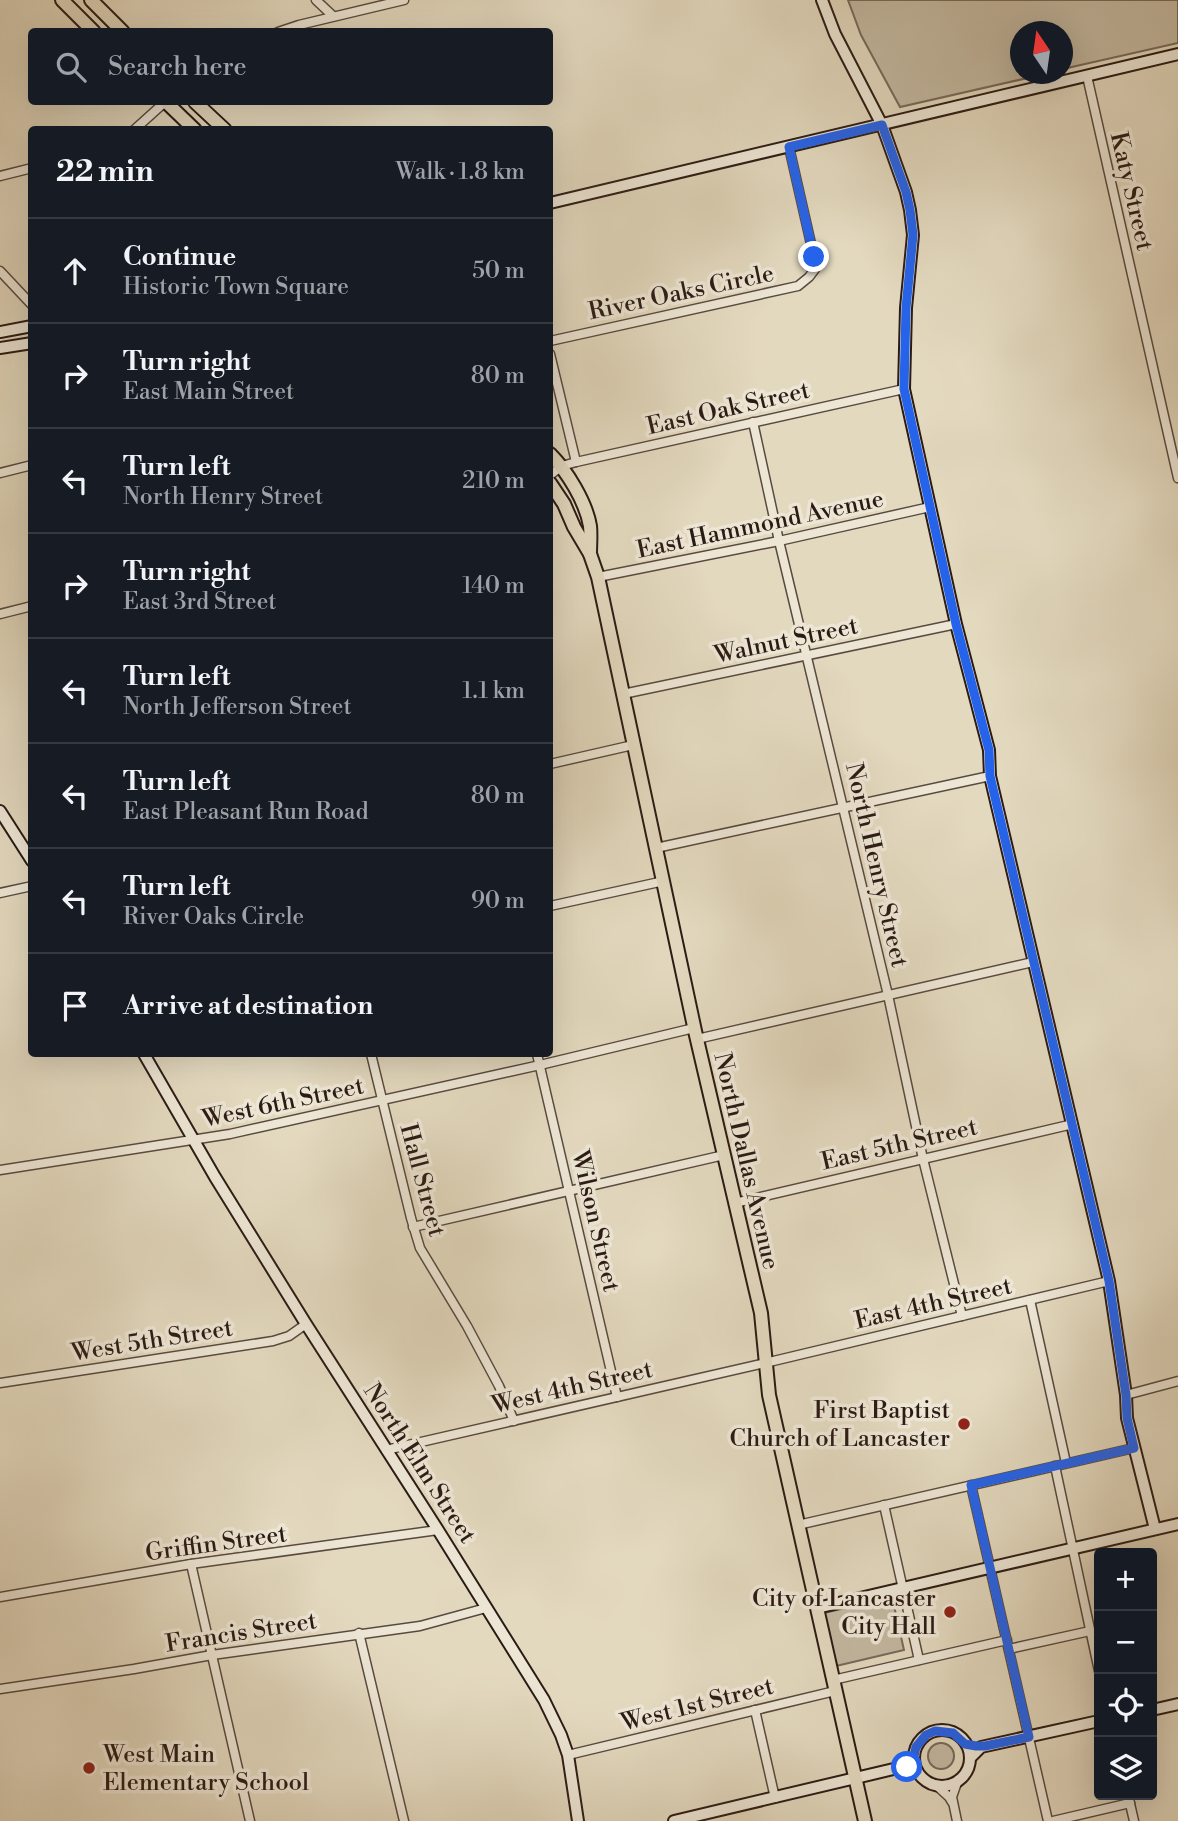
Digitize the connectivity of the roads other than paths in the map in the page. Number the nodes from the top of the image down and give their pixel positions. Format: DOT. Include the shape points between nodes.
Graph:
graph roads {
  1 [pos="62,0"];
  2 [pos="90,0"];
  3 [pos="316,0"];
  4 [pos="404,0"];
  5 [pos="822,0"];
  6 [pos="106,15"];
  7 [pos="333,16"];
  8 [pos="90,28"];
  9 [pos="95,28"];
  10 [pos="118,28"];
  11 [pos="292,28"];
  12 [pos="1178,54"];
  13 [pos="1087,76"];
  14 [pos="162,105"];
  15 [pos="168,105"];
  16 [pos="198,105"];
  17 [pos="882,125"];
  18 [pos="138,126"];
  19 [pos="191,126"];
  20 [pos="221,126"];
  21 [pos="789,147"];
  22 [pos="28,169"];
  23 [pos="0,176"];
  24 [pos="553,202"];
  25 [pos="0,271"];
  26 [pos="28,301"];
  27 [pos="28,327"];
  28 [pos="0,332"];
  29 [pos="553,340"];
  30 [pos="28,344"];
  31 [pos="0,348"];
  32 [pos="553,366"];
  33 [pos="904,389"];
  34 [pos="753,422"];
  35 [pos="553,457"];
  36 [pos="576,462"];
  37 [pos="28,466"];
  38 [pos="562,466"];
  39 [pos="0,473"];
  40 [pos="553,473"];
  41 [pos="1178,478"];
  42 [pos="553,488"];
  43 [pos="930,507"];
  44 [pos="779,541"];
  45 [pos="590,554"];
  46 [pos="598,577"];
  47 [pos="28,607"];
  48 [pos="0,614"];
  49 [pos="956,624"];
  50 [pos="807,656"];
  51 [pos="623,694"];
  52 [pos="633,745"];
  53 [pos="553,763"];
  54 [pos="990,776"];
  55 [pos="843,806"];
  56 [pos="0,811"];
  57 [pos="656,848"];
  58 [pos="28,855"];
  59 [pos="664,881"];
  60 [pos="28,887"];
  61 [pos="0,893"];
  62 [pos="553,905"];
  63 [pos="1033,962"];
  64 [pos="888,995"];
  65 [pos="695,1034"];
  66 [pos="146,1057"];
  67 [pos="372,1057"];
  68 [pos="538,1057"];
  69 [pos="540,1065"];
  70 [pos="382,1101"];
  71 [pos="1073,1124"];
  72 [pos="194,1140"];
  73 [pos="724,1155"];
  74 [pos="923,1158"];
  75 [pos="0,1170"];
  76 [pos="570,1190"];
  77 [pos="734,1203"];
  78 [pos="413,1227"];
  79 [pos="1109,1281"];
  80 [pos="1030,1300"];
  81 [pos="962,1316"];
  82 [pos="306,1324"];
  83 [pos="765,1363"];
  84 [pos="1178,1381"];
  85 [pos="0,1383"];
  86 [pos="1126,1395"];
  87 [pos="617,1397"];
  88 [pos="514,1420"];
  89 [pos="1134,1448"];
  90 [pos="386,1450"];
  91 [pos="1066,1463"];
  92 [pos="1055,1466"];
  93 [pos="971,1485"];
  94 [pos="884,1505"];
  95 [pos="1178,1524"];
  96 [pos="798,1525"];
  97 [pos="1155,1529"];
  98 [pos="438,1530"];
  99 [pos="1073,1548"];
  100 [pos="191,1564"];
  101 [pos="990,1568"];
  102 [pos="903,1588"];
  103 [pos="0,1597"];
  104 [pos="486,1608"];
  105 [pos="817,1608"];
  106 [pos="1090,1630"];
  107 [pos="359,1633"];
  108 [pos="1008,1644"];
  109 [pos="1094,1648"];
  110 [pos="212,1655"];
  111 [pos="919,1660"];
  112 [pos="834,1686"];
  113 [pos="0,1689"];
  114 [pos="1178,1704"];
  115 [pos="1157,1709"];
  116 [pos="755,1710"];
  117 [pos="1094,1722"];
  118 [pos="1029,1737"];
  119 [pos="965,1744"];
  120 [pos="985,1746"];
  121 [pos="568,1755"];
  122 [pos="914,1756"];
  123 [pos="970,1758"];
  124 [pos="898,1768"];
  125 [pos="917,1771"];
  126 [pos="855,1779"];
  127 [pos="958,1780"];
  128 [pos="936,1785"];
  129 [pos="775,1798"];
  130 [pos="1125,1800"];
  131 [pos="1129,1800"];
  132 [pos="953,1805"];
  133 [pos="250,1821"];
  134 [pos="404,1821"];
  135 [pos="578,1821"];
  136 [pos="674,1821"];
  137 [pos="865,1821"];
  138 [pos="957,1821"];
  139 [pos="1051,1821"];
  140 [pos="1134,1821"];
  1 -- 8 [label="main road"];
  2 -- 6 [label="main road"];
  3 -- 7 [label="street"];
  4 -- 7 [label="street"];
  5 -- 17 [label="street"];
  6 -- 9 [label="main road"];
  6 -- 10 [label="main road"];
  7 -- 11 [label="street"];
  12 -- 13 [label="street"];
  13 -- 17 [label="street"];
  13 -- 41 [label="street, Katy Street"];
  14 -- 18 [label="street"];
  15 -- 19 [label="main road"];
  16 -- 20 [label="main road"];
  17 -- 21 [label="street"];
  17 -- 33 [label="street" via="906,192 913,235"];
  21 -- 24 [label="street"];
  21 -- 29 [label="street, River Oaks Circle" via="814,257 815,269 809,277 798,286"];
  22 -- 23 [label="street"];
  25 -- 26 [label="street"];
  27 -- 28 [label="street"];
  30 -- 31 [label="street"];
  32 -- 36 [label="street"];
  33 -- 34 [label="street, East Oak Street"];
  33 -- 43 [label="street"];
  34 -- 36 [label="street, East Oak Street"];
  34 -- 44 [label="street, North Henry Street"];
  35 -- 38 [label="main road, North Dallas Avenue"];
  36 -- 38 [label="street, East Oak Street"];
  37 -- 39 [label="street"];
  38 -- 40 [label="street"];
  38 -- 45 [label="main road, North Dallas Avenue" via="578,492 590,526"];
  42 -- 45 [label="main road, North Dallas Avenue"];
  43 -- 44 [label="street, East Hammond Avenue"];
  43 -- 49 [label="street"];
  44 -- 46 [label="street, East Hammond Avenue"];
  44 -- 50 [label="street, North Henry Street"];
  45 -- 46 [label="main road, North Dallas Avenue"];
  46 -- 51 [label="main road, North Dallas Avenue"];
  47 -- 48 [label="street"];
  49 -- 50 [label="street, Walnut Street"];
  49 -- 54 [label="street" via="989,750"];
  50 -- 51 [label="street, Walnut Street"];
  50 -- 55 [label="street, North Henry Street"];
  51 -- 52 [label="main road, North Dallas Avenue"];
  52 -- 53 [label="street"];
  52 -- 57 [label="main road, North Dallas Avenue"];
  54 -- 55 [label="street"];
  54 -- 63 [label="street"];
  55 -- 57 [label="street"];
  55 -- 64 [label="street, North Henry Street"];
  56 -- 58 [label="street"];
  57 -- 59 [label="main road, North Dallas Avenue"];
  59 -- 62 [label="street"];
  59 -- 65 [label="main road, North Dallas Avenue"];
  60 -- 61 [label="street"];
  63 -- 64 [label="street, West 6th Street"];
  63 -- 71 [label="street"];
  64 -- 65 [label="street, West 6th Street"];
  64 -- 74 [label="street, North Henry Street"];
  65 -- 69 [label="street, West 6th Street"];
  65 -- 73 [label="main road, North Dallas Avenue"];
  66 -- 72 [label="street, North Elm Street"];
  67 -- 70 [label="street, Hall Street"];
  68 -- 69 [label="street, Wilson Street"];
  69 -- 70 [label="street, West 6th Street"];
  69 -- 76 [label="street, Wilson Street"];
  70 -- 72 [label="street, West 6th Street"];
  70 -- 78 [label="street, Hall Street"];
  71 -- 74 [label="street, East 5th Street"];
  71 -- 79 [label="street"];
  72 -- 75 [label="street, West 6th Street"];
  72 -- 82 [label="street, North Elm Street"];
  73 -- 76 [label="street"];
  73 -- 77 [label="main road, North Dallas Avenue"];
  74 -- 77 [label="street, East 5th Street"];
  74 -- 81 [label="street, North Henry Street"];
  76 -- 78 [label="street"];
  76 -- 87 [label="street, Wilson Street"];
  77 -- 83 [label="main road, North Dallas Avenue" via="761,1313"];
  78 -- 88 [label="street, Hall Street" via="420,1248 467,1326"];
  79 -- 80 [label="street, East 4th Street"];
  79 -- 86 [label="street"];
  80 -- 81 [label="street, East 4th Street"];
  80 -- 91 [label="street"];
  81 -- 83 [label="street, East 4th Street"];
  82 -- 85 [label="street, West 5th Street" via="273,1341"];
  82 -- 90 [label="street, North Elm Street"];
  83 -- 87 [label="street, West 4th Street"];
  83 -- 96 [label="main road, North Dallas Avenue"];
  84 -- 86 [label="street"];
  86 -- 89 [label="street"];
  87 -- 88 [label="street, West 4th Street"];
  88 -- 90 [label="street, West 4th Street"];
  89 -- 91 [label="street"];
  89 -- 97 [label="street"];
  90 -- 98 [label="street, North Elm Street"];
  91 -- 92 [label="street"];
  92 -- 93 [label="street"];
  92 -- 99 [label="street"];
  93 -- 94 [label="street"];
  93 -- 101 [label="street"];
  94 -- 96 [label="street"];
  94 -- 102 [label="street"];
  95 -- 97 [label="street"];
  96 -- 105 [label="main road, North Dallas Avenue"];
  97 -- 99 [label="street"];
  98 -- 100 [label="street, Griffin Street"];
  98 -- 104 [label="street, North Elm Street"];
  99 -- 101 [label="street"];
  99 -- 106 [label="street"];
  100 -- 103 [label="street, Griffin Street"];
  100 -- 110 [label="street"];
  101 -- 102 [label="street"];
  101 -- 108 [label="street"];
  102 -- 105 [label="street"];
  102 -- 111 [label="street"];
  104 -- 107 [label="street, Francis Street" via="419,1626"];
  104 -- 121 [label="street, North Elm Street" via="544,1700"];
  105 -- 112 [label="main road, North Dallas Avenue"];
  106 -- 108 [label="street, West 1st Street"];
  106 -- 109 [label="street"];
  107 -- 110 [label="street, Francis Street"];
  107 -- 134 [label="street"];
  108 -- 111 [label="street, West 1st Street"];
  108 -- 118 [label="street"];
  110 -- 113 [label="street, Francis Street"];
  110 -- 133 [label="street"];
  111 -- 112 [label="street, West 1st Street"];
  112 -- 116 [label="street, West 1st Street"];
  112 -- 126 [label="main road, North Dallas Avenue"];
  114 -- 115 [label="street"];
  116 -- 121 [label="street, West 1st Street"];
  116 -- 129 [label="street"];
  117 -- 118 [label="street"];
  118 -- 120 [label="street"];
  118 -- 139 [label="street"];
  119 -- 120 [label="street"];
  119 -- 122 [label="street" via="953,1733 935,1731 919,1742"];
  119 -- 123 [label="street"];
  120 -- 123 [label="street"];
  121 -- 135 [label="street, North Elm Street"];
  122 -- 124 [label="street"];
  122 -- 125 [label="street"];
  123 -- 127 [label="street"];
  124 -- 125 [label="street"];
  124 -- 126 [label="street"];
  125 -- 128 [label="street"];
  126 -- 129 [label="street"];
  126 -- 137 [label="main road, North Dallas Avenue"];
  127 -- 128 [label="street"];
  127 -- 132 [label="street"];
  128 -- 132 [label="street"];
  129 -- 136 [label="street"];
  130 -- 139 [label="street"];
  131 -- 140 [label="street"];
  132 -- 138 [label="street"];
}
